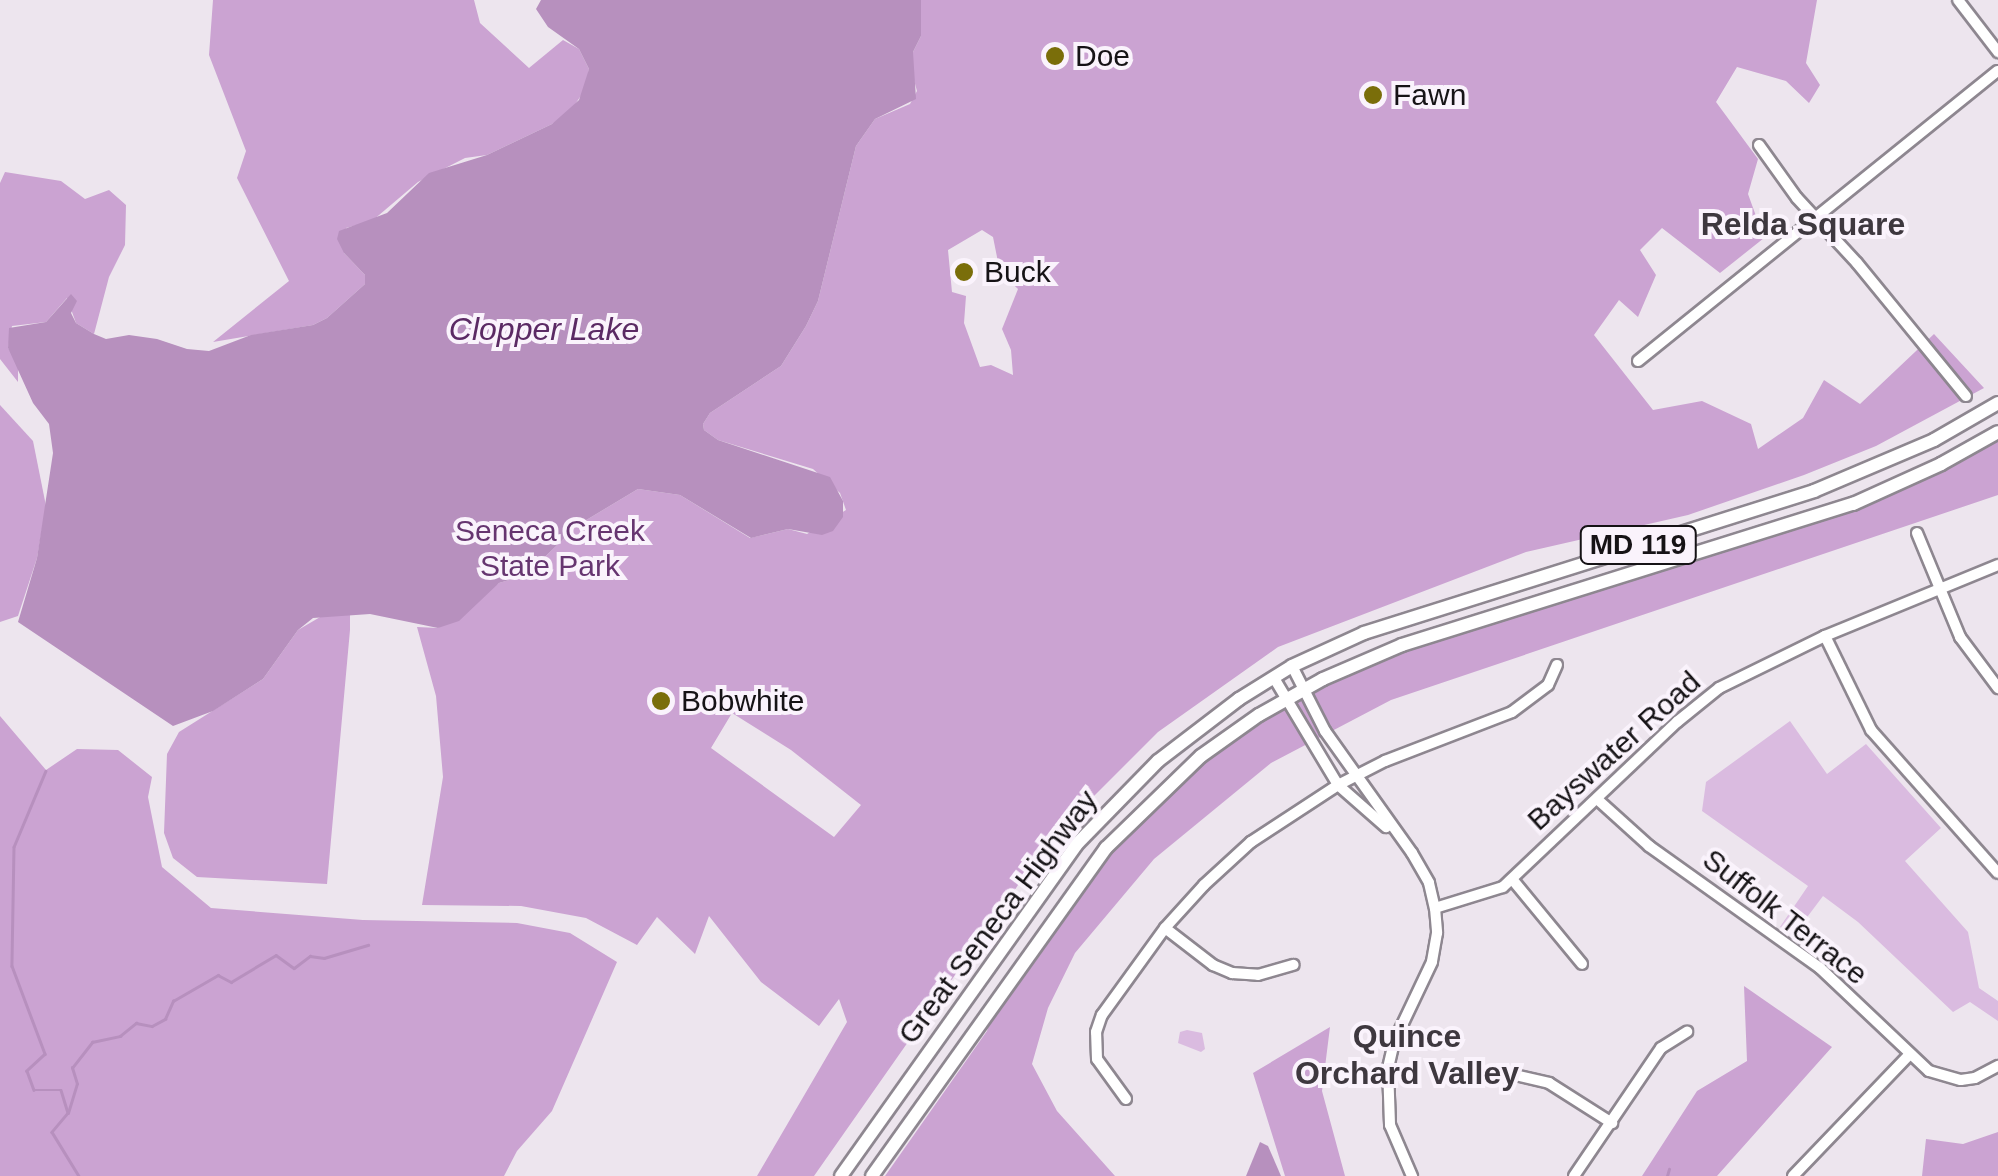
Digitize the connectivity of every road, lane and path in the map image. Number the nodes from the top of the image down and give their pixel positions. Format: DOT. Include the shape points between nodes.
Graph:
graph roads {
  1 [pos="1958,0"];
  2 [pos="1998,52"];
  3 [pos="1998,71"];
  4 [pos="1759,145"];
  5 [pos="1815,217"];
  6 [pos="1638,362"];
  7 [pos="1966,396"];
  8 [pos="1998,404"];
  9 [pos="1998,432"];
  10 [pos="1917,533"];
  11 [pos="1998,564"];
  12 [pos="1940,589"];
  13 [pos="1825,636"];
  14 [pos="1557,665"];
  15 [pos="1292,666"];
  16 [pos="1274,678"];
  17 [pos="1304,688"];
  18 [pos="1998,688"];
  19 [pos="1286,699"];
  20 [pos="1356,776"];
  21 [pos="1338,785"];
  22 [pos="1597,799"];
  23 [pos="1395,834"];
  24 [pos="1998,872"];
  25 [pos="1512,879"];
  26 [pos="1435,908"];
  27 [pos="1165,928"];
  28 [pos="1582,964"];
  29 [pos="1294,965"];
  30 [pos="1686,1032"];
  31 [pos="1910,1054"];
  32 [pos="1998,1066"];
  33 [pos="1515,1075"];
  34 [pos="1126,1099"];
  35 [pos="1612,1123"];
  36 [pos="841,1176"];
  37 [pos="872,1176"];
  38 [pos="1412,1176"];
  39 [pos="1574,1176"];
  40 [pos="1794,1176"];
  1 -- 2 [label="street"];
  3 -- 5 [label="street"];
  4 -- 5 [label="street"];
  5 -- 6 [label="street"];
  5 -- 7 [label="street"];
  8 -- 15 [label="main road, Great Seneca Highway / MD 119" via="1934,440 1814,491 1446,604"];
  9 -- 17 [label="main road, Great Seneca Highway / MD 119" via="1837,510 1443,631"];
  10 -- 12 [label="street"];
  11 -- 12 [label="street, Bayswater Road"];
  12 -- 13 [label="street, Bayswater Road"];
  12 -- 18 [label="street" via="1960,637"];
  13 -- 22 [label="street, Bayswater Road" via="1719,688"];
  13 -- 24 [label="street" via="1871,730"];
  14 -- 20 [label="street" via="1548,685 1512,712"];
  15 -- 16 [label="main road, Great Seneca Highway / MD 119"];
  15 -- 17 [label="street"];
  16 -- 19 [label="street"];
  16 -- 36 [label="main road, Great Seneca Highway / MD 119" via="1196,728 1076,846"];
  17 -- 19 [label="main road, Great Seneca Highway / MD 119"];
  17 -- 20 [label="street"];
  19 -- 21 [label="street"];
  19 -- 37 [label="main road, Great Seneca Highway / MD 119" via="1201,756 1106,848"];
  20 -- 21 [label="street"];
  20 -- 23 [label="street"];
  21 -- 23 [label="street"];
  21 -- 27 [label="street" via="1251,842"];
  22 -- 25 [label="street, Bayswater Road"];
  22 -- 31 [label="street, Suffolk Terrace" via="1649,846 1820,968"];
  23 -- 26 [label="street" via="1429,884"];
  25 -- 26 [label="street, Bayswater Road" via="1485,896"];
  25 -- 28 [label="street"];
  26 -- 38 [label="street" via="1432,962 1388,1067 1390,1125"];
  27 -- 29 [label="street" via="1232,973 1258,975"];
  27 -- 34 [label="street" via="1096,1032 1103,1073"];
  30 -- 35 [label="street" via="1661,1048"];
  31 -- 32 [label="street, Suffolk Terrace" via="1929,1071 1961,1080"];
  31 -- 40 [label="street"];
  33 -- 35 [label="street" via="1549,1083"];
  35 -- 39 [label="street"];
}
